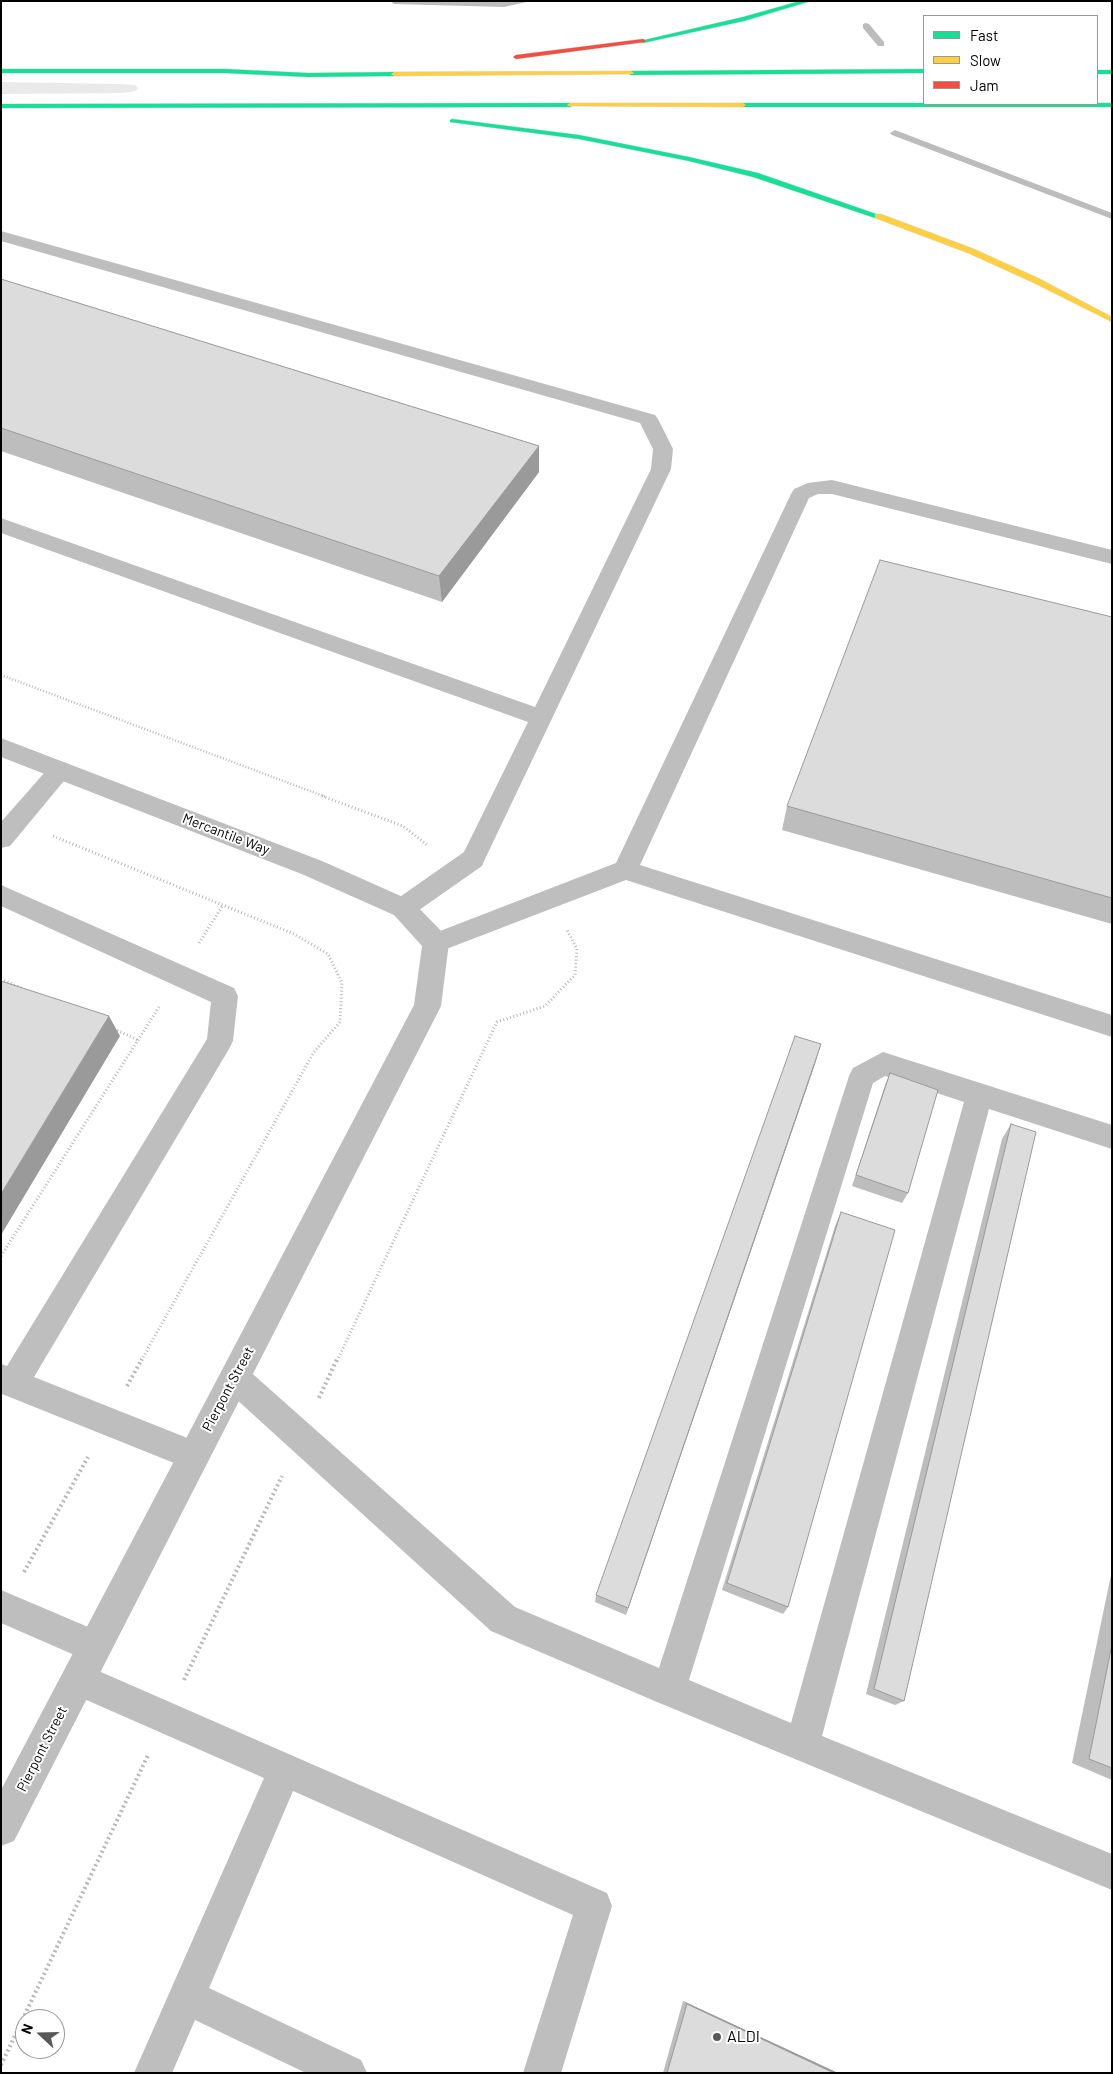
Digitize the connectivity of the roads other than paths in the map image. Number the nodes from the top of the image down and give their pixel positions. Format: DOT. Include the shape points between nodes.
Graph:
graph roads {
  1 [pos="808,1"];
  2 [pos="501,59"];
  3 [pos="455,62"];
  4 [pos="1,71"];
  5 [pos="225,71"];
  6 [pos="923,71"];
  7 [pos="1098,72"];
  8 [pos="1112,72"];
  9 [pos="1112,105"];
  10 [pos="1,106"];
  11 [pos="156,106"];
  12 [pos="404,117"];
  13 [pos="443,120"];
  14 [pos="1,236"];
  15 [pos="1112,320"];
  16 [pos="1,525"];
  17 [pos="1112,557"];
  18 [pos="541,718"];
  19 [pos="1,747"];
  20 [pos="60,770"];
  21 [pos="1,839"];
  22 [pos="625,870"];
  23 [pos="1,895"];
  24 [pos="403,908"];
  25 [pos="436,944"];
  26 [pos="1112,1026"];
  27 [pos="980,1094"];
  28 [pos="1112,1136"];
  29 [pos="235,1378"];
  30 [pos="7,1381"];
  31 [pos="194,1456"];
  32 [pos="1,1606"];
  33 [pos="95,1647"];
  34 [pos="78,1679"];
  35 [pos="669,1690"];
  36 [pos="802,1745"];
  37 [pos="285,1770"];
  38 [pos="1,1828"];
  39 [pos="1112,1872"];
  40 [pos="186,1996"];
  41 [pos="153,2073"];
  42 [pos="348,2073"];
  43 [pos="542,2073"];
  1 -- 2 [label="highway" via="744,19 633,43"];
  3 -- 5 [label="highway"];
  4 -- 5 [label="highway"];
  5 -- 6 [label="highway" via="308,75"];
  7 -- 8 [label="highway"];
  9 -- 11 [label="highway"];
  10 -- 11 [label="highway"];
  11 -- 12 [label="highway"];
  13 -- 15 [label="highway" via="579,137 755,175 971,251"];
  14 -- 18 [label="lane" via="648,418 663,449 661,469"];
  16 -- 18 [label="lane"];
  17 -- 22 [label="lane" via="832,487 815,488 801,494"];
  18 -- 24 [label="lane" via="473,859"];
  19 -- 20 [label="street, Mercantile Way"];
  20 -- 21 [label="lane"];
  20 -- 24 [label="street, Mercantile Way" via="313,868"];
  22 -- 25 [label="lane"];
  22 -- 26 [label="lane"];
  23 -- 30 [label="lane" via="225,996 220,1042"];
  24 -- 25 [label="street, Mercantile Way"];
  25 -- 29 [label="street, Pierpont Street" via="427,1006"];
  27 -- 28 [label="lane"];
  27 -- 35 [label="lane" via="883,1064 862,1076"];
  27 -- 36 [label="lane"];
  29 -- 31 [label="street, Pierpont Street"];
  29 -- 35 [label="lane" via="503,1620"];
  30 -- 31 [label="lane"];
  31 -- 33 [label="street, Pierpont Street"];
  32 -- 33 [label="lane"];
  33 -- 34 [label="street, Pierpont Street"];
  34 -- 37 [label="lane"];
  34 -- 38 [label="street, Pierpont Street"];
  35 -- 36 [label="lane"];
  36 -- 39 [label="lane"];
  37 -- 40 [label="lane"];
  37 -- 43 [label="lane" via="594,1906"];
  40 -- 41 [label="lane"];
  40 -- 42 [label="lane"];
}
